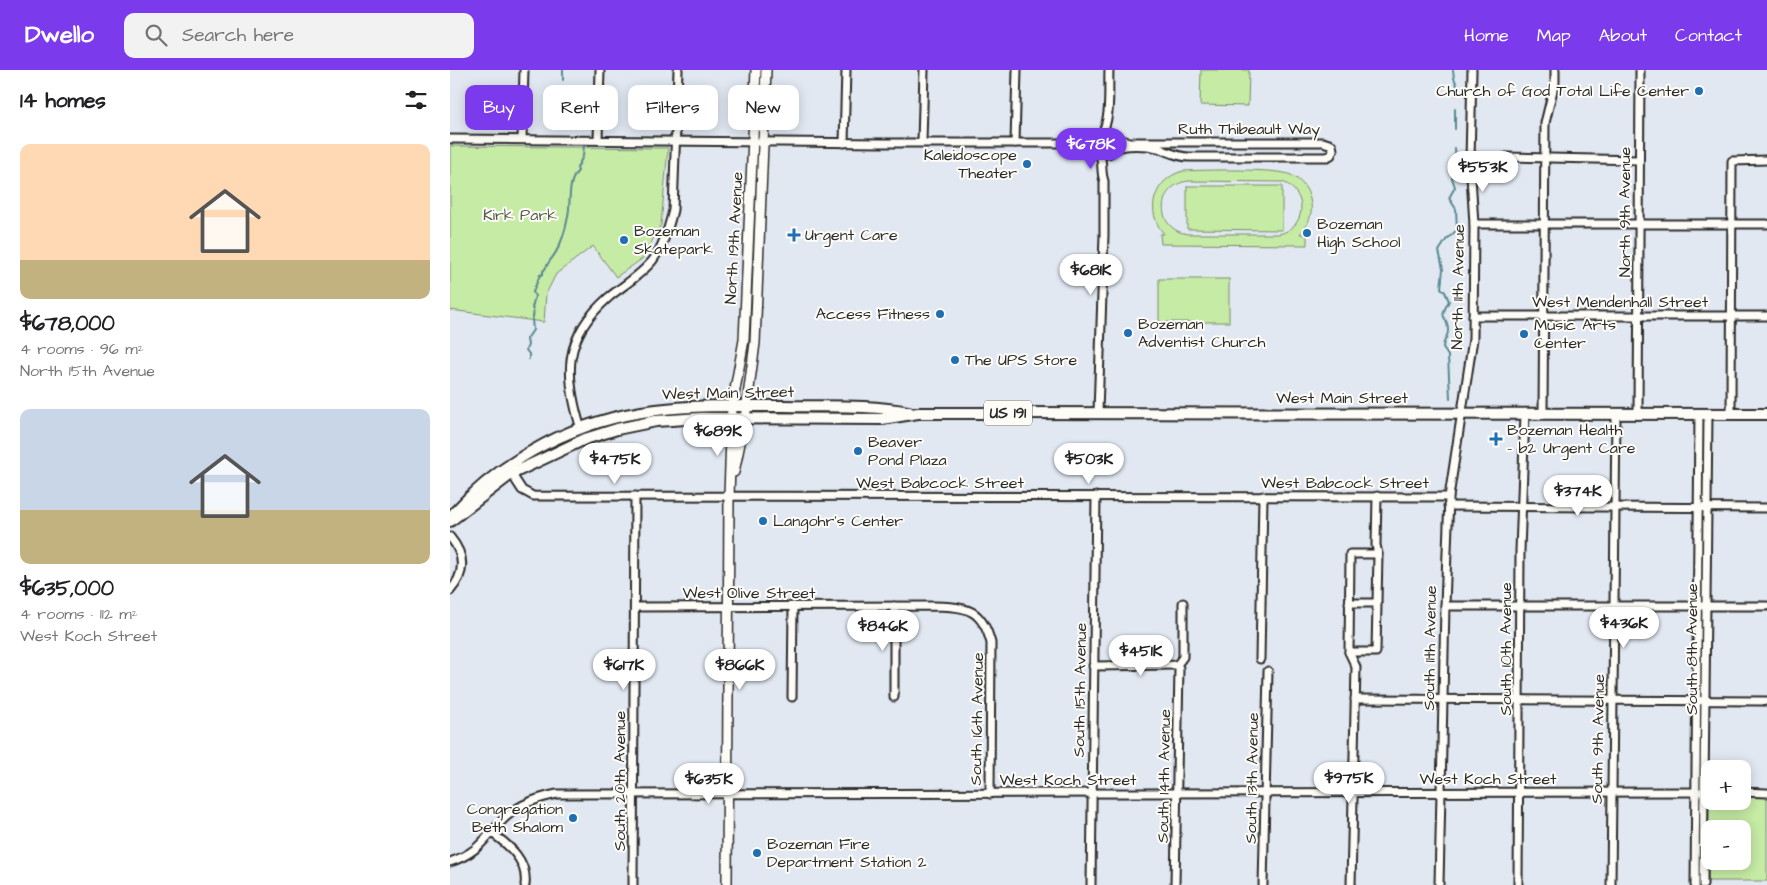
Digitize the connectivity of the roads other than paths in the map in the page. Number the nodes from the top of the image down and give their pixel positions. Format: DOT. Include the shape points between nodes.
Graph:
graph roads {
  1 [pos="524,70"];
  2 [pos="600,70"];
  3 [pos="678,70"];
  4 [pos="756,70"];
  5 [pos="766,70"];
  6 [pos="846,70"];
  7 [pos="924,70"];
  8 [pos="1017,70"];
  9 [pos="1109,70"];
  10 [pos="1472,70"];
  11 [pos="1555,70"];
  12 [pos="1640,70"];
  13 [pos="1108,112"];
  14 [pos="1099,136"];
  15 [pos="1113,137"];
  16 [pos="450,139"];
  17 [pos="522,139"];
  18 [pos="598,140"];
  19 [pos="753,141"];
  20 [pos="675,142"];
  21 [pos="763,142"];
  22 [pos="922,142"];
  23 [pos="1015,142"];
  24 [pos="844,143"];
  25 [pos="1074,143"];
  26 [pos="1098,150"];
  27 [pos="1112,151"];
  28 [pos="1506,157"];
  29 [pos="1544,158"];
  30 [pos="1638,160"];
  31 [pos="1767,160"];
  32 [pos="1104,181"];
  33 [pos="1474,224"];
  34 [pos="1544,224"];
  35 [pos="1639,224"];
  36 [pos="1732,224"];
  37 [pos="1767,224"];
  38 [pos="1473,316"];
  39 [pos="1544,316"];
  40 [pos="1638,316"];
  41 [pos="1732,316"];
  42 [pos="1767,316"];
  43 [pos="732,406"];
  44 [pos="746,406"];
  45 [pos="1098,412"];
  46 [pos="918,413"];
  47 [pos="1461,413"];
  48 [pos="1525,414"];
  49 [pos="1544,414"];
  50 [pos="1616,414"];
  51 [pos="1638,414"];
  52 [pos="1703,414"];
  53 [pos="1731,414"];
  54 [pos="1767,414"];
  55 [pos="732,418"];
  56 [pos="745,419"];
  57 [pos="581,429"];
  58 [pos="509,470"];
  59 [pos="635,496"];
  60 [pos="728,496"];
  61 [pos="1096,496"];
  62 [pos="1263,496"];
  63 [pos="1377,496"];
  64 [pos="1448,496"];
  65 [pos="1448,506"];
  66 [pos="1522,506"];
  67 [pos="1616,507"];
  68 [pos="1698,507"];
  69 [pos="1707,507"];
  70 [pos="1767,508"];
  71 [pos="450,519"];
  72 [pos="450,537"];
  73 [pos="1378,554"];
  74 [pos="450,592"];
  75 [pos="1183,603"];
  76 [pos="1349,603"];
  77 [pos="1377,603"];
  78 [pos="729,606"];
  79 [pos="793,606"];
  80 [pos="894,606"];
  81 [pos="1445,606"];
  82 [pos="1520,606"];
  83 [pos="1614,606"];
  84 [pos="1697,606"];
  85 [pos="1706,606"];
  86 [pos="1767,606"];
  87 [pos="635,607"];
  88 [pos="980,618"];
  89 [pos="1349,652"];
  90 [pos="1260,659"];
  91 [pos="1093,666"];
  92 [pos="1179,668"];
  93 [pos="1268,671"];
  94 [pos="792,697"];
  95 [pos="894,697"];
  96 [pos="1355,699"];
  97 [pos="1443,700"];
  98 [pos="1519,700"];
  99 [pos="1612,700"];
  100 [pos="1696,700"];
  101 [pos="1705,700"];
  102 [pos="1767,700"];
  103 [pos="1707,760"];
  104 [pos="1696,792"];
  105 [pos="1701,792"];
  106 [pos="1751,792"];
  107 [pos="1767,792"];
  108 [pos="634,793"];
  109 [pos="1353,793"];
  110 [pos="1440,793"];
  111 [pos="1518,793"];
  112 [pos="1612,793"];
  113 [pos="727,794"];
  114 [pos="990,794"];
  115 [pos="1092,794"];
  116 [pos="1178,794"];
  117 [pos="1266,794"];
  118 [pos="1707,810"];
  119 [pos="492,833"];
  120 [pos="450,862"];
  121 [pos="525,885"];
  122 [pos="633,885"];
  123 [pos="727,885"];
  124 [pos="1091,885"];
  125 [pos="1176,885"];
  126 [pos="1263,885"];
  127 [pos="1350,885"];
  128 [pos="1439,885"];
  129 [pos="1518,885"];
  130 [pos="1611,885"];
  131 [pos="1695,885"];
  132 [pos="1703,885"];
  1 -- 17 [label="street"];
  2 -- 18 [label="street"];
  3 -- 20 [label="street"];
  4 -- 19 [label="main road, North 19th Avenue"];
  5 -- 21 [label="main road, North 19th Avenue"];
  6 -- 24 [label="street"];
  7 -- 22 [label="street"];
  8 -- 23 [label="street"];
  9 -- 13 [label="street"];
  10 -- 33 [label="street, North 11th Avenue" via="1470,161"];
  11 -- 29 [label="street" via="1553,94 1546,114"];
  12 -- 30 [label="street, North 9th Avenue"];
  13 -- 14 [label="street" via="1105,130"];
  13 -- 15 [label="street"];
  14 -- 15 [label="street" via="1106,133"];
  14 -- 25 [label="street"];
  14 -- 26 [label="street"];
  15 -- 27 [label="street" via="1116,144"];
  15 -- 27 [label="street, Ruth Thibeault Way" via="1129,142 1323,142 1332,145 1333,150 1327,157 1189,157 1152,147 1124,147"];
  16 -- 17 [label="street"];
  17 -- 18 [label="street"];
  18 -- 20 [label="street"];
  19 -- 20 [label="street"];
  19 -- 21 [label="street"];
  19 -- 43 [label="main road, North 19th Avenue" via="744,340"];
  20 -- 57 [label="street" via="673,210 662,245 637,276 588,318 575,342 569,382"];
  21 -- 24 [label="street"];
  21 -- 44 [label="main road, North 19th Avenue" via="754,343"];
  22 -- 23 [label="street"];
  22 -- 24 [label="street"];
  23 -- 25 [label="street"];
  25 -- 26 [label="street"];
  26 -- 27 [label="street" via="1104,153"];
  26 -- 32 [label="street"];
  27 -- 32 [label="street"];
  28 -- 29 [label="street"];
  29 -- 30 [label="street"];
  29 -- 34 [label="street"];
  30 -- 35 [label="street, North 9th Avenue"];
  31 -- 36 [label="street" via="1732,160"];
  32 -- 45 [label="street"];
  33 -- 34 [label="street"];
  33 -- 38 [label="street, North 11th Avenue"];
  34 -- 35 [label="street"];
  34 -- 39 [label="street"];
  35 -- 36 [label="street"];
  35 -- 40 [label="street, North 9th Avenue"];
  36 -- 37 [label="street"];
  36 -- 41 [label="street"];
  38 -- 39 [label="street, West Mendenhall Street"];
  38 -- 47 [label="street, North 11th Avenue" via="1471,355"];
  39 -- 40 [label="street, West Mendenhall Street"];
  39 -- 49 [label="street"];
  40 -- 41 [label="street, West Mendenhall Street"];
  40 -- 51 [label="street, North 9th Avenue"];
  41 -- 42 [label="street, West Mendenhall Street"];
  41 -- 53 [label="street"];
  43 -- 44 [label="highway, West Main Street / US 191"];
  43 -- 55 [label="main road, North 19th Avenue"];
  43 -- 57 [label="highway, West Main Street / US 191" via="654,410"];
  44 -- 46 [label="highway, West Main Street / US 191" via="882,407"];
  44 -- 56 [label="main road, North 19th Avenue"];
  45 -- 46 [label="highway, West Main Street / US 191"];
  45 -- 47 [label="highway, West Main Street / US 191"];
  46 -- 56 [label="highway, West Main Street / US 191" via="882,419"];
  47 -- 48 [label="highway, West Main Street / US 191"];
  47 -- 64 [label="street, South 11th Avenue"];
  48 -- 49 [label="highway, West Main Street / US 191"];
  48 -- 66 [label="street, South 10th Avenue"];
  49 -- 50 [label="highway, West Main Street / US 191"];
  50 -- 51 [label="highway, West Main Street / US 191"];
  50 -- 67 [label="street, South 9th Avenue"];
  51 -- 52 [label="highway, West Main Street / US 191"];
  52 -- 53 [label="highway, West Main Street / US 191"];
  52 -- 68 [label="street, South 8th Avenue"];
  52 -- 69 [label="street, South 8th Avenue"];
  53 -- 54 [label="highway, West Main Street / US 191"];
  55 -- 56 [label="highway, West Main Street / US 191"];
  55 -- 58 [label="highway, West Main Street / US 191" via="656,421 618,429"];
  55 -- 60 [label="main road, North 19th Avenue"];
  56 -- 60 [label="main road, North 19th Avenue"];
  57 -- 58 [label="highway, West Main Street / US 191" via="556,440"];
  58 -- 59 [label="street, West Babcock Street" via="522,490 533,496"];
  58 -- 71 [label="highway, West Main Street / US 191" via="467,498"];
  59 -- 60 [label="street, West Babcock Street"];
  59 -- 87 [label="street, South 20th Avenue"];
  60 -- 61 [label="street, West Babcock Street"];
  60 -- 78 [label="main road"];
  61 -- 62 [label="street, West Babcock Street"];
  61 -- 91 [label="street, South 15th Avenue"];
  62 -- 63 [label="street, West Babcock Street"];
  62 -- 90 [label="street"];
  63 -- 64 [label="street, West Babcock Street"];
  63 -- 73 [label="street"];
  64 -- 65 [label="street, South 11th Avenue"];
  65 -- 66 [label="street, West Babcock Street"];
  65 -- 81 [label="street, South 11th Avenue"];
  66 -- 67 [label="street, West Babcock Street"];
  66 -- 82 [label="street, South 10th Avenue"];
  67 -- 68 [label="street, West Babcock Street"];
  67 -- 83 [label="street, South 9th Avenue"];
  68 -- 69 [label="street, West Babcock Street"];
  68 -- 84 [label="street, South 8th Avenue"];
  69 -- 70 [label="street, West Babcock Street"];
  69 -- 85 [label="street, South 8th Avenue"];
  72 -- 74 [label="street" via="462,561 462,571"];
  73 -- 76 [label="street" via="1350,554"];
  73 -- 77 [label="street"];
  75 -- 91 [label="street" via="1182,658 1177,665"];
  76 -- 77 [label="street"];
  76 -- 89 [label="street"];
  77 -- 89 [label="street" via="1376,652"];
  78 -- 79 [label="street, West Olive Street"];
  78 -- 87 [label="street, West Olive Street"];
  78 -- 113 [label="main road"];
  79 -- 80 [label="street, West Olive Street"];
  79 -- 94 [label="street"];
  80 -- 88 [label="street, West Olive Street" via="954,607"];
  80 -- 95 [label="street"];
  81 -- 82 [label="street"];
  81 -- 97 [label="street, South 11th Avenue"];
  82 -- 83 [label="street"];
  82 -- 98 [label="street, South 10th Avenue"];
  83 -- 84 [label="street"];
  83 -- 99 [label="street, South 9th Avenue"];
  84 -- 85 [label="street"];
  84 -- 100 [label="street, South 8th Avenue"];
  85 -- 86 [label="street"];
  85 -- 101 [label="street, South 8th Avenue"];
  87 -- 108 [label="street, South 20th Avenue"];
  88 -- 114 [label="street, South 16th Avenue" via="987,627 991,643"];
  89 -- 96 [label="street" via="1356,667"];
  91 -- 115 [label="street, South 15th Avenue"];
  92 -- 116 [label="street, South 14th Avenue"];
  93 -- 117 [label="street, South 13th Avenue"];
  96 -- 97 [label="street"];
  96 -- 109 [label="street"];
  97 -- 98 [label="street"];
  97 -- 110 [label="street, South 11th Avenue"];
  98 -- 99 [label="street"];
  98 -- 111 [label="street, South 10th Avenue"];
  99 -- 100 [label="street"];
  99 -- 112 [label="street, South 9th Avenue"];
  100 -- 101 [label="street"];
  100 -- 104 [label="street, South 8th Avenue"];
  101 -- 102 [label="street"];
  101 -- 103 [label="street, South 8th Avenue"];
  104 -- 105 [label="street, West Koch Street"];
  104 -- 112 [label="street, West Koch Street"];
  104 -- 131 [label="street, South 8th Avenue"];
  106 -- 107 [label="street"];
  108 -- 113 [label="street, West Koch Street"];
  108 -- 119 [label="street, West Koch Street" via="544,796 519,807"];
  108 -- 122 [label="street, South 20th Avenue"];
  109 -- 110 [label="street, West Koch Street"];
  109 -- 117 [label="street, West Koch Street"];
  109 -- 127 [label="street"];
  110 -- 111 [label="street, West Koch Street"];
  110 -- 128 [label="street, South 11th Avenue"];
  111 -- 112 [label="street, West Koch Street"];
  111 -- 129 [label="street, South 10th Avenue"];
  112 -- 130 [label="street, South 9th Avenue"];
  113 -- 114 [label="street, West Koch Street"];
  113 -- 123 [label="main road"];
  114 -- 115 [label="street, West Koch Street"];
  115 -- 116 [label="street, West Koch Street"];
  115 -- 124 [label="street, South 15th Avenue"];
  116 -- 117 [label="street, West Koch Street"];
  116 -- 125 [label="street, South 14th Avenue"];
  117 -- 126 [label="street, South 13th Avenue"];
  118 -- 132 [label="street, South 8th Avenue"];
  119 -- 120 [label="street, West Koch Street" via="466,857"];
  119 -- 121 [label="street" via="521,861 526,873"];
}
